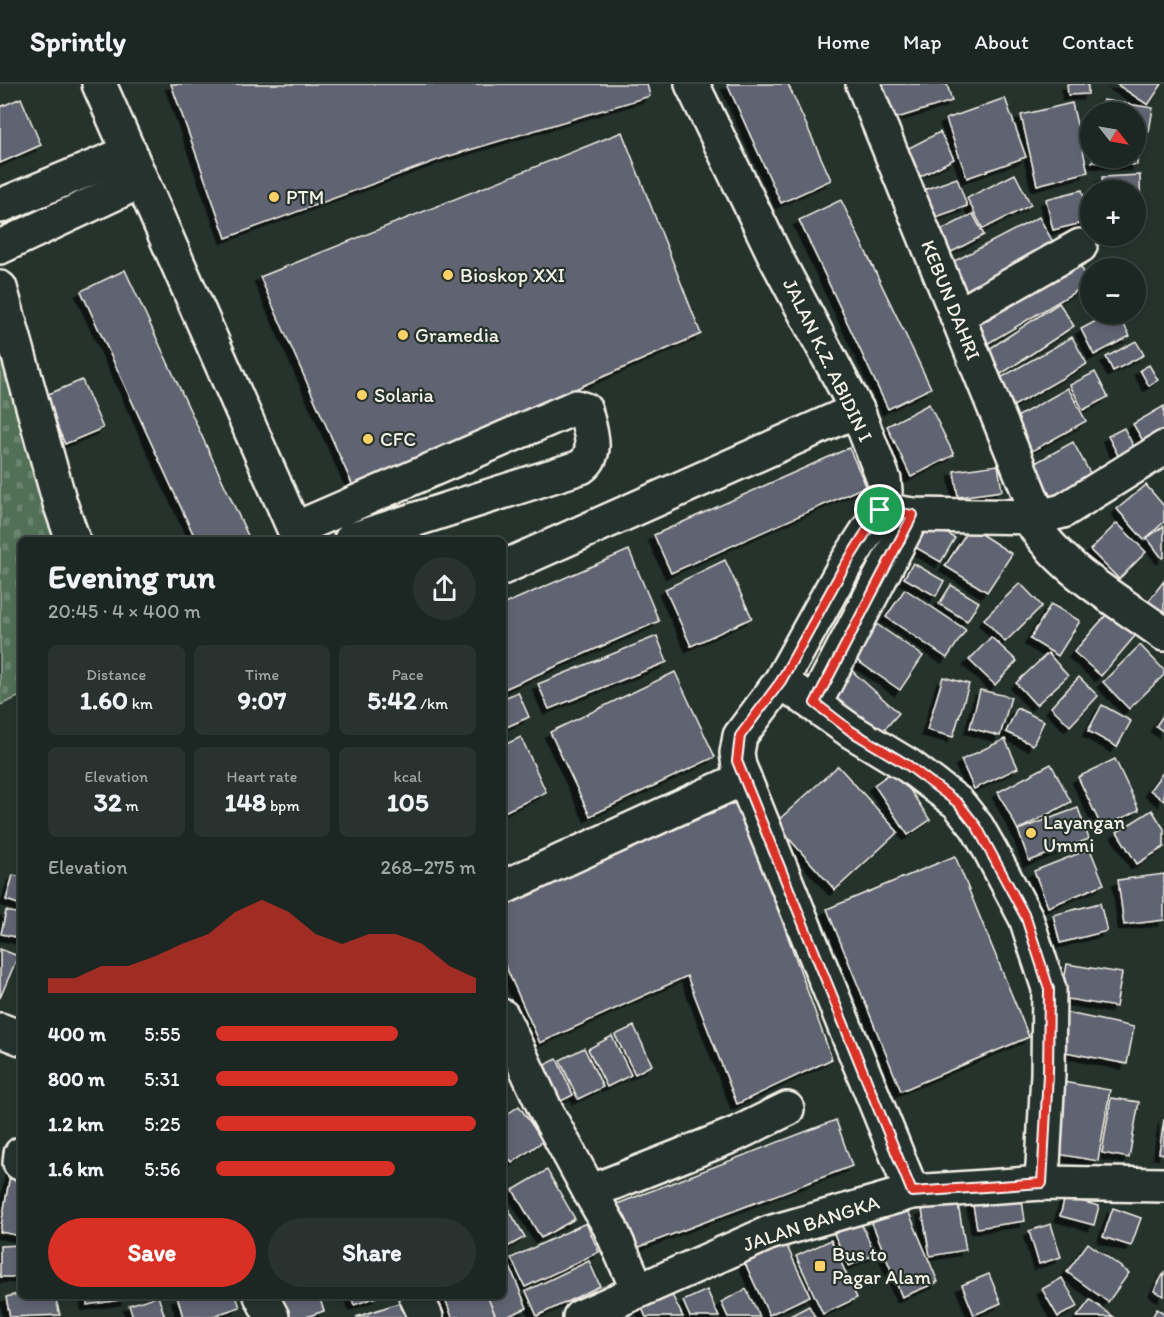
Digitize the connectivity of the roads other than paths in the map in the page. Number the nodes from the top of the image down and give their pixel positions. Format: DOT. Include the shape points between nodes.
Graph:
graph roads {
  1 [pos="99,84"];
  2 [pos="692,84"];
  3 [pos="863,84"];
  4 [pos="135,166"];
  5 [pos="0,206"];
  6 [pos="1080,246"];
  7 [pos="0,248"];
  8 [pos="0,288"];
  9 [pos="957,316"];
  10 [pos="857,410"];
  11 [pos="1164,448"];
  12 [pos="880,510"];
  13 [pos="913,515"];
  14 [pos="1035,518"];
  15 [pos="297,535"];
  16 [pos="72,537"];
  17 [pos="360,537"];
  18 [pos="506,566"];
  19 [pos="1164,634"];
  20 [pos="781,681"];
  21 [pos="815,703"];
  22 [pos="744,778"];
  23 [pos="506,886"];
  24 [pos="506,1025"];
  25 [pos="0,1030"];
  26 [pos="18,1037"];
  27 [pos="787,1109"];
  28 [pos="1042,1183"];
  29 [pos="1164,1185"];
  30 [pos="590,1192"];
  31 [pos="912,1192"];
  32 [pos="638,1290"];
  33 [pos="263,1299"];
  34 [pos="417,1299"];
  35 [pos="272,1317"];
  36 [pos="426,1317"];
  37 [pos="580,1317"];
  1 -- 4 [label="street"];
  2 -- 10 [label="street, JALAN K.Z. ABIDIN I" via="776,258"];
  3 -- 9 [label="street, KEBUN DAHRI"];
  4 -- 5 [label="street"];
  4 -- 7 [label="street"];
  4 -- 15 [label="street"];
  6 -- 9 [label="street"];
  8 -- 16 [label="street"];
  9 -- 14 [label="street, KEBUN DAHRI"];
  10 -- 12 [label="street, JALAN K.Z. ABIDIN I" via="884,480"];
  10 -- 18 [label="street"];
  11 -- 14 [label="street" via="1064,511"];
  12 -- 13 [label="street"];
  12 -- 20 [label="street, JALAN K.Z. ABIDIN I"];
  13 -- 14 [label="street"];
  13 -- 21 [label="street"];
  14 -- 19 [label="street, KEBUN DAHRI" via="1039,534 1069,564"];
  15 -- 17 [label="street" via="576,407 585,410 594,452 580,467"];
  20 -- 21 [label="street"];
  20 -- 22 [label="street, JALAN K.Z. ABIDIN I" via="740,736 737,761"];
  21 -- 28 [label="street" via="958,803 977,827 1026,918 1049,989"];
  22 -- 23 [label="street"];
  22 -- 31 [label="street, JALAN K.Z. ABIDIN I"];
  24 -- 30 [label="street"];
  25 -- 26 [label="street"];
  27 -- 30 [label="street" via="736,1134"];
  28 -- 29 [label="street, JALAN BANGKA"];
  28 -- 31 [label="street, JALAN BANGKA"];
  30 -- 32 [label="street"];
  31 -- 32 [label="street, JALAN BANGKA" via="769,1233"];
  32 -- 37 [label="street, JALAN BANGKA"];
  33 -- 35 [label="street"];
  34 -- 36 [label="street"];
}
